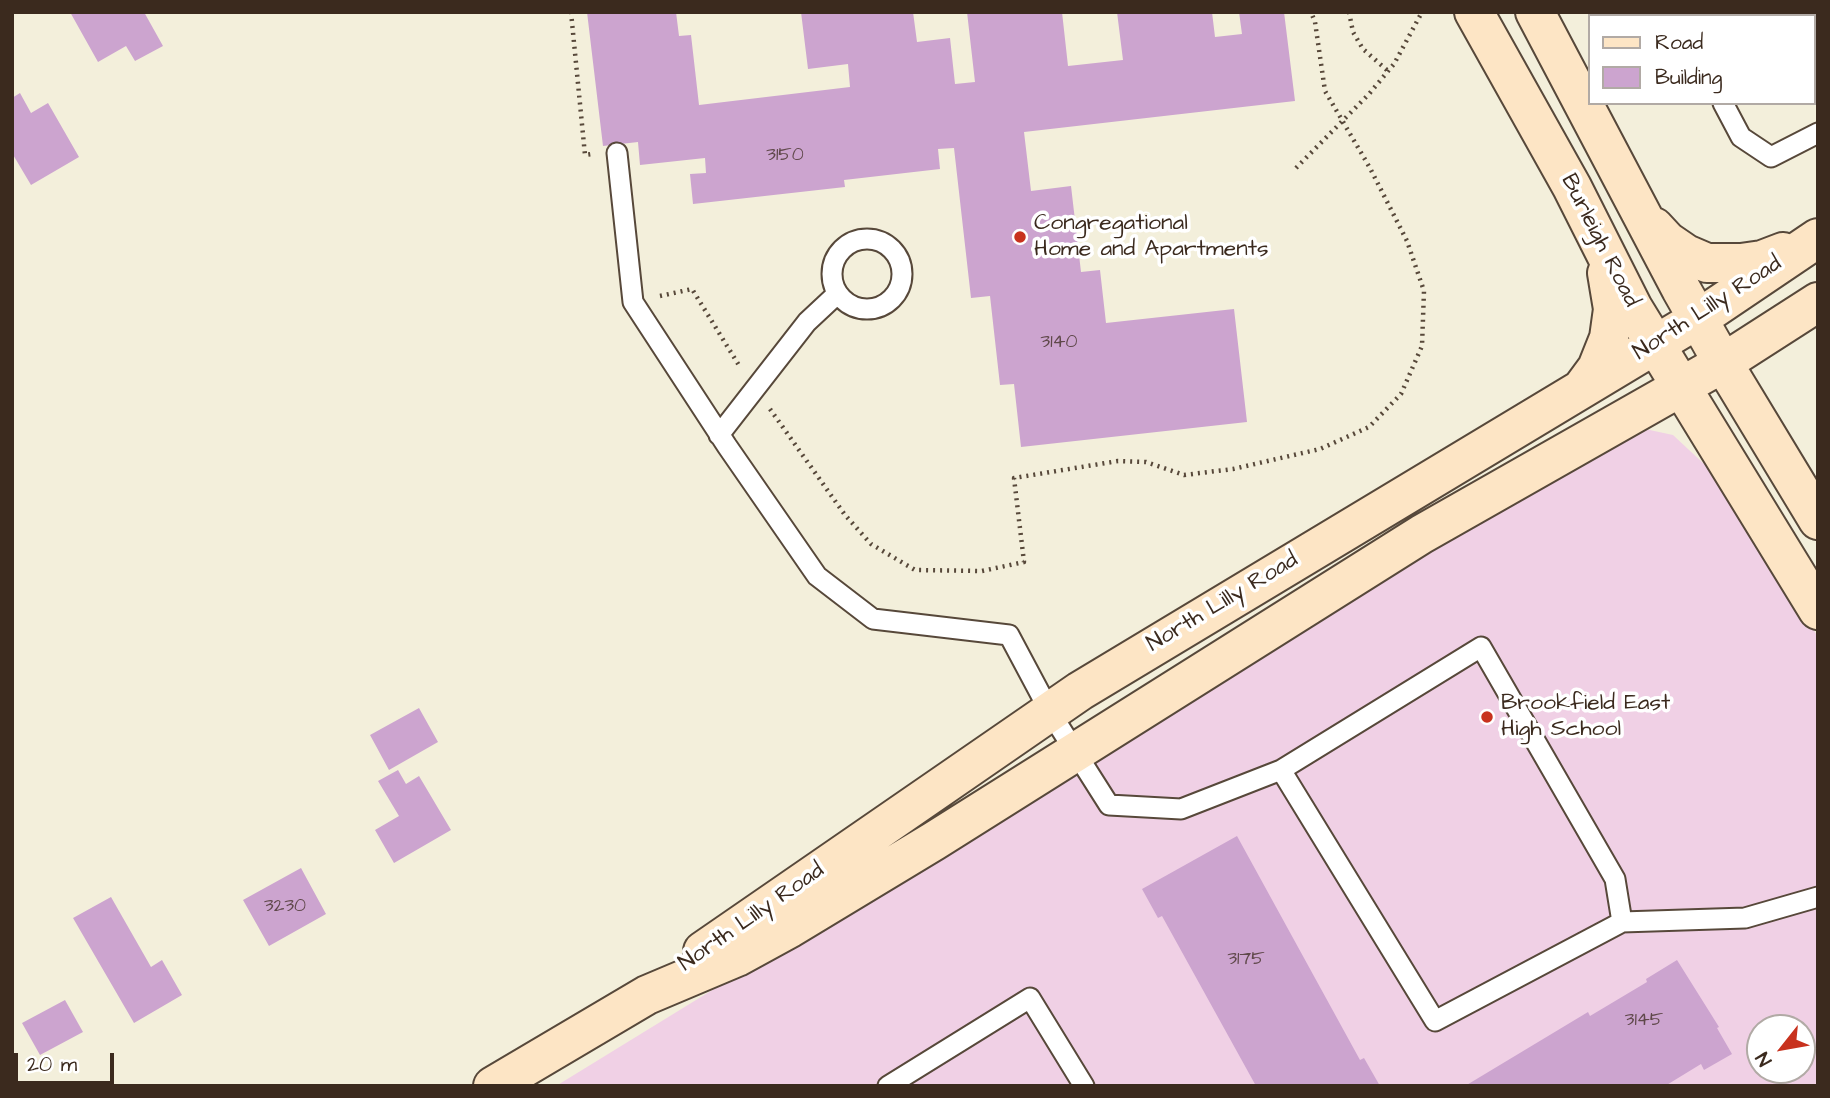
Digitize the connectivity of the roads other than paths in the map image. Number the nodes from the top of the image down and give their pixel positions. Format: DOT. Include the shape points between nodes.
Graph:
graph roads {
  1 [pos="1474,12"];
  2 [pos="1535,12"];
  3 [pos="1724,105"];
  4 [pos="1818,133"];
  5 [pos="617,153"];
  6 [pos="1641,212"];
  7 [pos="1816,239"];
  8 [pos="1599,240"];
  9 [pos="837,294"];
  10 [pos="1818,302"];
  11 [pos="1698,319"];
  12 [pos="1655,345"];
  13 [pos="1723,363"];
  14 [pos="1680,386"];
  15 [pos="1581,389"];
  16 [pos="719,435"];
  17 [pos="1818,520"];
  18 [pos="1818,610"];
  19 [pos="1050,712"];
  20 [pos="1076,752"];
  21 [pos="1281,770"];
  22 [pos="1818,897"];
  23 [pos="1622,922"];
  24 [pos="647,995"];
  25 [pos="1078,1084"];
  26 [pos="493,1086"];
  27 [pos="888,1086"];
  1 -- 8 [label="street, Burleigh Road"];
  2 -- 6 [label="street"];
  3 -- 4 [label="lane" via="1741,137 1771,157"];
  5 -- 16 [label="lane" via="633,302"];
  6 -- 7 [label="street" via="1667,241 1707,263 1762,260"];
  6 -- 11 [label="street"];
  7 -- 11 [label="street, North Lilly Road"];
  8 -- 12 [label="street, Burleigh Road"];
  8 -- 15 [label="street" via="1613,317 1602,358"];
  9 -- 16 [label="lane" via="807,322"];
  10 -- 13 [label="street, North Lilly Road"];
  11 -- 12 [label="street, North Lilly Road"];
  11 -- 13 [label="street"];
  12 -- 14 [label="street, Burleigh Road"];
  12 -- 15 [label="street, North Lilly Road"];
  13 -- 14 [label="street, North Lilly Road"];
  13 -- 17 [label="street"];
  14 -- 18 [label="street, Burleigh Road"];
  14 -- 20 [label="street, North Lilly Road" via="1422,534"];
  15 -- 19 [label="street, North Lilly Road"];
  16 -- 19 [label="lane" via="817,576 873,619 1009,635"];
  19 -- 20 [label="lane"];
  19 -- 24 [label="street, North Lilly Road" via="683,964"];
  20 -- 21 [label="lane" via="1109,805 1181,810"];
  20 -- 24 [label="street, North Lilly Road" via="790,928 737,957"];
  21 -- 23 [label="lane" via="1436,1021"];
  21 -- 23 [label="lane" via="1481,647 1615,879"];
  22 -- 23 [label="lane" via="1745,918"];
  24 -- 26 [label="street, North Lilly Road"];
  25 -- 27 [label="lane" via="1030,998"];
}
